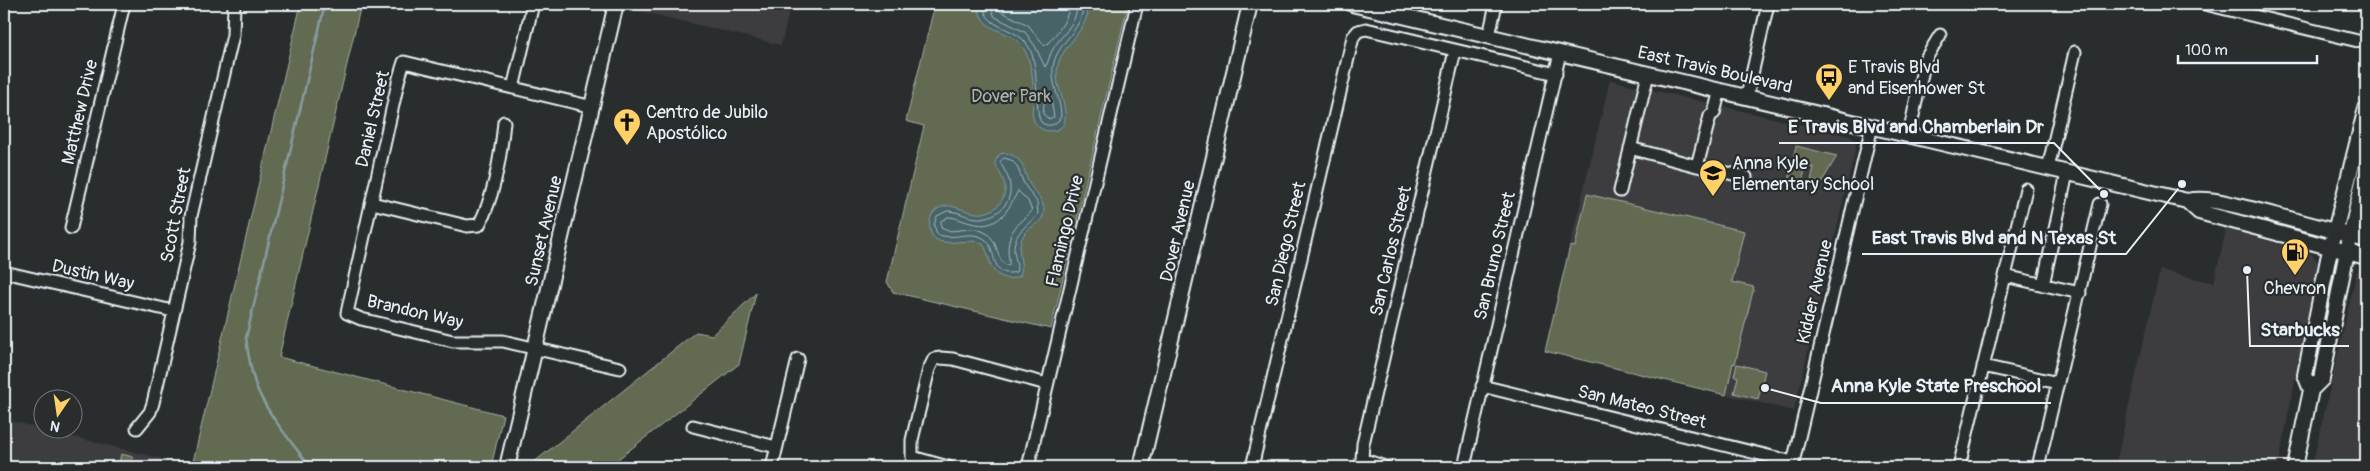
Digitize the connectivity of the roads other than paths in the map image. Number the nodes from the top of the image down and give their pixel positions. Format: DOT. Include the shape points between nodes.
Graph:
graph roads {
  1 [pos="124,4"];
  2 [pos="234,4"];
  3 [pos="533,4"];
  4 [pos="616,4"];
  5 [pos="1137,4"];
  6 [pos="1250,4"];
  7 [pos="1352,4"];
  8 [pos="1496,4"];
  9 [pos="1768,4"];
  10 [pos="2205,4"];
  11 [pos="1940,35"];
  12 [pos="1489,36"];
  13 [pos="2366,43"];
  14 [pos="1455,51"];
  15 [pos="2075,52"];
  16 [pos="1560,53"];
  17 [pos="1556,74"];
  18 [pos="1648,74"];
  19 [pos="513,88"];
  20 [pos="1720,90"];
  21 [pos="1746,96"];
  22 [pos="592,107"];
  23 [pos="2366,108"];
  24 [pos="504,122"];
  25 [pos="1872,126"];
  26 [pos="1909,134"];
  27 [pos="1630,148"];
  28 [pos="1697,166"];
  29 [pos="2048,168"];
  30 [pos="2366,168"];
  31 [pos="2068,173"];
  32 [pos="1746,176"];
  33 [pos="2026,189"];
  34 [pos="1620,191"];
  35 [pos="2187,201"];
  36 [pos="372,203"];
  37 [pos="2100,204"];
  38 [pos="71,228"];
  39 [pos="2336,231"];
  40 [pos="2350,235"];
  41 [pos="2366,240"];
  42 [pos="2331,246"];
  43 [pos="2347,251"];
  44 [pos="2366,257"];
  45 [pos="4,272"];
  46 [pos="2005,276"];
  47 [pos="2043,284"];
  48 [pos="2080,293"];
  49 [pos="173,312"];
  50 [pos="346,313"];
  51 [pos="536,349"];
  52 [pos="798,359"];
  53 [pos="1983,366"];
  54 [pos="620,368"];
  55 [pos="2058,383"];
  56 [pos="1047,384"];
  57 [pos="1482,386"];
  58 [pos="2311,390"];
  59 [pos="693,426"];
  60 [pos="137,428"];
  61 [pos="776,447"];
  62 [pos="1792,464"];
  63 [pos="507,467"];
  64 [pos="772,467"];
  65 [pos="948,467"];
  66 [pos="1028,467"];
  67 [pos="1142,467"];
  68 [pos="1252,467"];
  69 [pos="1385,467"];
  70 [pos="1464,467"];
  71 [pos="1959,467"];
  72 [pos="2038,467"];
  73 [pos="2295,467"];
  1 -- 38 [label="street, Matthew Drive"];
  2 -- 49 [label="street, Scott Street" via="233,35 191,216 190,242"];
  3 -- 19 [label="street"];
  4 -- 22 [label="main road, Sunset Avenue"];
  5 -- 56 [label="street, Flamingo Drive"];
  6 -- 67 [label="main road, Dover Avenue"];
  7 -- 12 [label="main road, East Travis Boulevard"];
  8 -- 12 [label="street"];
  9 -- 21 [label="street"];
  10 -- 13 [label="street"];
  11 -- 26 [label="street" via="1925,60"];
  12 -- 16 [label="main road, East Travis Boulevard"];
  14 -- 17 [label="street"];
  14 -- 68 [label="street, San Diego Street" via="1366,29 1353,37"];
  14 -- 69 [label="street, San Carlos Street" via="1364,444 1362,459"];
  15 -- 29 [label="street"];
  16 -- 17 [label="street, San Bruno Street"];
  16 -- 18 [label="main road, East Travis Boulevard"];
  17 -- 57 [label="street, San Bruno Street"];
  18 -- 20 [label="main road, East Travis Boulevard"];
  18 -- 27 [label="street"];
  19 -- 22 [label="street, Daniel Street"];
  19 -- 36 [label="street, Daniel Street" via="404,62"];
  20 -- 21 [label="main road, East Travis Boulevard"];
  20 -- 28 [label="street"];
  21 -- 25 [label="main road, East Travis Boulevard"];
  22 -- 51 [label="main road, Sunset Avenue"];
  23 -- 39 [label="main road"];
  24 -- 36 [label="street" via="500,156 486,213 479,225 467,226"];
  25 -- 26 [label="main road, East Travis Boulevard"];
  25 -- 62 [label="street, Kidder Avenue"];
  26 -- 29 [label="main road, East Travis Boulevard"];
  27 -- 28 [label="street"];
  27 -- 34 [label="street"];
  28 -- 32 [label="street"];
  29 -- 31 [label="main road, East Travis Boulevard"];
  30 -- 40 [label="main road"];
  31 -- 35 [label="main road, East Travis Boulevard"];
  31 -- 47 [label="street"];
  33 -- 46 [label="street"];
  35 -- 39 [label="main road, East Travis Boulevard" via="2202,198"];
  35 -- 42 [label="main road, East Travis Boulevard" via="2199,212"];
  36 -- 50 [label="street, Daniel Street"];
  37 -- 48 [label="street"];
  39 -- 40 [label="main road, East Travis Boulevard"];
  39 -- 42 [label="main road"];
  40 -- 41 [label="main road, East Travis Boulevard"];
  40 -- 43 [label="main road"];
  42 -- 43 [label="main road, East Travis Boulevard"];
  42 -- 58 [label="main road" via="2305,375"];
  43 -- 44 [label="main road, East Travis Boulevard"];
  43 -- 58 [label="main road" via="2322,379"];
  45 -- 49 [label="street, Dustin Way"];
  46 -- 47 [label="street"];
  46 -- 53 [label="street"];
  47 -- 48 [label="street"];
  48 -- 55 [label="street"];
  49 -- 60 [label="street, Scott Street" via="153,403"];
  50 -- 51 [label="street, Brandon Way" via="453,341 504,341"];
  51 -- 54 [label="street, Brandon Way"];
  51 -- 63 [label="main road, Sunset Avenue"];
  52 -- 61 [label="street"];
  53 -- 55 [label="street"];
  53 -- 71 [label="street"];
  55 -- 72 [label="street"];
  56 -- 65 [label="street" via="952,359 934,359 912,440 912,457"];
  56 -- 66 [label="street, Flamingo Drive"];
  57 -- 62 [label="street, San Mateo Street"];
  57 -- 70 [label="street, San Bruno Street"];
  58 -- 73 [label="main road"];
  59 -- 61 [label="street"];
  61 -- 64 [label="street"];
}
